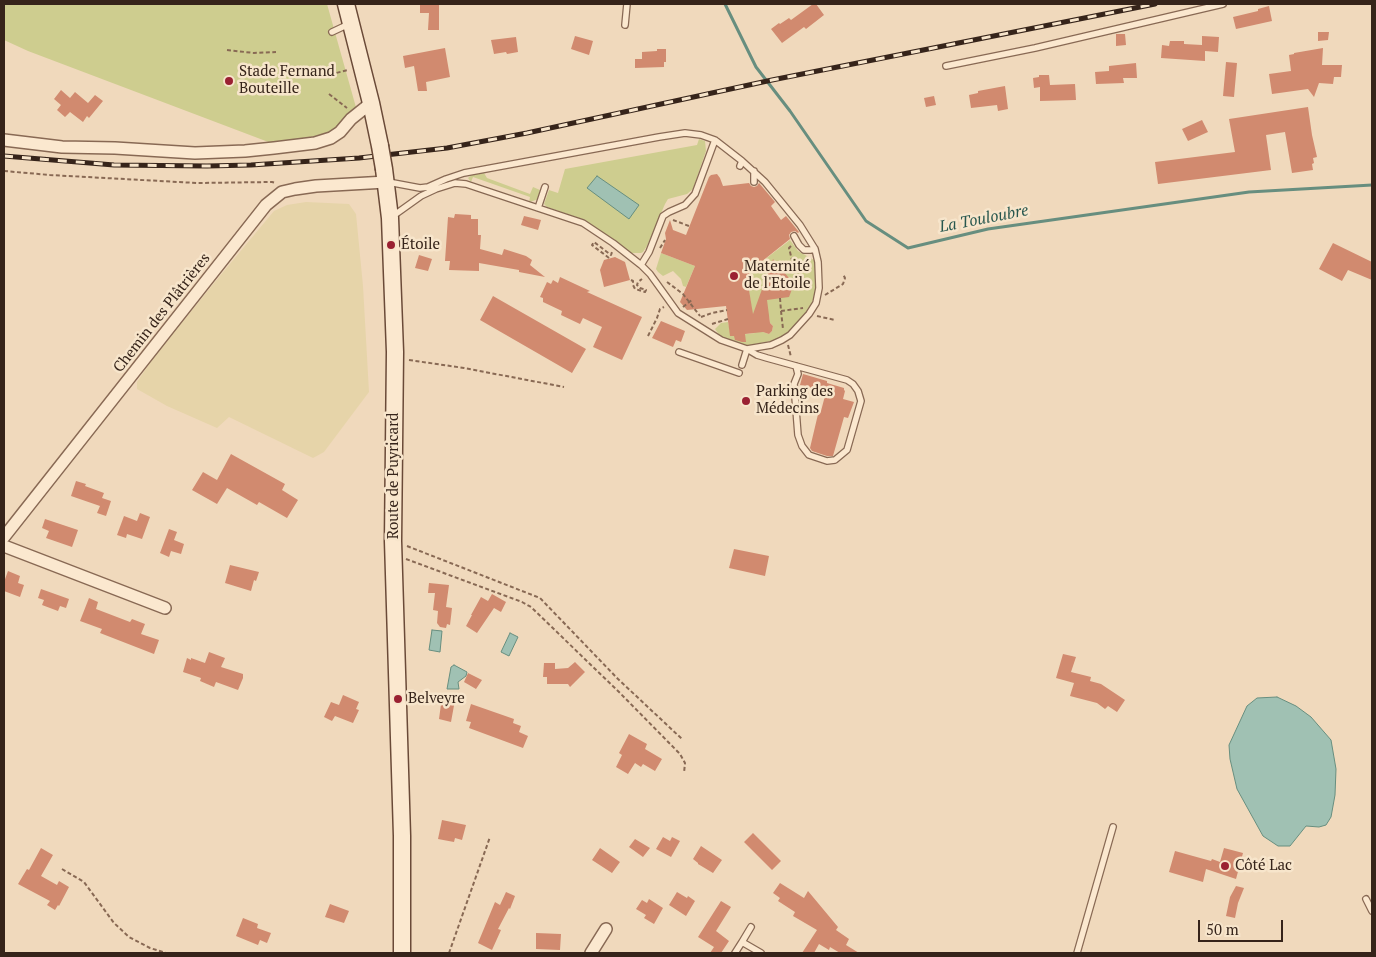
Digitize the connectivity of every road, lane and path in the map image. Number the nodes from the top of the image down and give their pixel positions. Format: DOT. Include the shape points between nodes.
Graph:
graph roads {
  1 [pos="346,4"];
  2 [pos="628,4"];
  3 [pos="1223,4"];
  4 [pos="351,23"];
  5 [pos="625,25"];
  6 [pos="332,32"];
  7 [pos="228,50"];
  8 [pos="276,52"];
  9 [pos="946,66"];
  10 [pos="346,70"];
  11 [pos="324,76"];
  12 [pos="329,94"];
  13 [pos="372,102"];
  14 [pos="358,113"];
  15 [pos="4,140"];
  16 [pos="715,140"];
  17 [pos="4,171"];
  18 [pos="754,171"];
  19 [pos="385,175"];
  20 [pos="754,182"];
  21 [pos="545,187"];
  22 [pos="294,189"];
  23 [pos="538,208"];
  24 [pos="663,216"];
  25 [pos="390,218"];
  26 [pos="689,226"];
  27 [pos="595,239"];
  28 [pos="795,239"];
  29 [pos="611,247"];
  30 [pos="815,249"];
  31 [pos="618,253"];
  32 [pos="609,258"];
  33 [pos="642,265"];
  34 [pos="650,274"];
  35 [pos="843,274"];
  36 [pos="631,280"];
  37 [pos="657,283"];
  38 [pos="818,293"];
  39 [pos="780,298"];
  40 [pos="693,299"];
  41 [pos="689,303"];
  42 [pos="816,303"];
  43 [pos="668,305"];
  44 [pos="695,310"];
  45 [pos="727,310"];
  46 [pos="781,311"];
  47 [pos="810,313"];
  48 [pos="701,317"];
  49 [pos="728,319"];
  50 [pos="835,320"];
  51 [pos="707,326"];
  52 [pos="648,336"];
  53 [pos="784,339"];
  54 [pos="747,349"];
  55 [pos="679,352"];
  56 [pos="394,359"];
  57 [pos="742,365"];
  58 [pos="793,365"];
  59 [pos="739,373"];
  60 [pos="564,387"];
  61 [pos="4,537"];
  62 [pos="4,546"];
  63 [pos="393,548"];
  64 [pos="165,608"];
  65 [pos="682,739"];
  66 [pos="684,772"];
  67 [pos="1113,827"];
  68 [pos="490,836"];
  69 [pos="62,869"];
  70 [pos="1366,899"];
  71 [pos="1372,911"];
  72 [pos="751,927"];
  73 [pos="606,929"];
  74 [pos="742,942"];
  75 [pos="166,953"];
  76 [pos="402,953"];
  77 [pos="448,953"];
  78 [pos="591,953"];
  79 [pos="735,953"];
  80 [pos="761,953"];
  81 [pos="1077,953"];
  1 -- 4 [label="main road, Route de Puyricard"];
  2 -- 5 [label="lane"];
  3 -- 9 [label="lane"];
  4 -- 6 [label="lane"];
  4 -- 13 [label="main road, Route de Puyricard"];
  7 -- 8 [label="path"];
  10 -- 11 [label="path"];
  12 -- 14 [label="path"];
  13 -- 14 [label="street"];
  13 -- 19 [label="main road, Route de Puyricard, bridge"];
  14 -- 15 [label="street" via="340,132 324,141 245,151 171,152 62,147"];
  16 -- 18 [label="lane" via="741,164"];
  16 -- 19 [label="lane" via="685,134 659,137 464,173 420,188"];
  16 -- 24 [label="lane" via="695,194 685,205"];
  17 -- 22 [label="path" via="197,182 272,182"];
  18 -- 20 [label="lane"];
  18 -- 30 [label="lane" via="792,214"];
  19 -- 22 [label="street, Chemin des Plâtrières"];
  19 -- 25 [label="main road, Route de Puyricard"];
  21 -- 23 [label="lane"];
  22 -- 61 [label="street, Chemin des Plâtrières" via="282,192 266,205"];
  23 -- 25 [label="lane" via="466,184 455,184 420,196"];
  23 -- 33 [label="lane" via="582,223"];
  24 -- 26 [label="path"];
  24 -- 33 [label="lane"];
  25 -- 56 [label="main road, Route de Puyricard"];
  27 -- 32 [label="path" via="612,252 611,255 594,242 592,245"];
  28 -- 30 [label="lane" via="804,250"];
  28 -- 38 [label="path" via="789,248 793,264 806,283"];
  29 -- 31 [label="path"];
  30 -- 38 [label="lane"];
  33 -- 34 [label="lane"];
  34 -- 36 [label="path" via="637,285 645,292 635,289"];
  34 -- 37 [label="lane"];
  35 -- 38 [label="path" via="843,284 827,296"];
  37 -- 41 [label="path" via="662,278 683,294"];
  37 -- 54 [label="lane" via="678,313 721,340"];
  38 -- 42 [label="lane"];
  39 -- 46 [label="path"];
  40 -- 41 [label="path"];
  41 -- 44 [label="path"];
  42 -- 46 [label="path"];
  42 -- 47 [label="lane"];
  43 -- 52 [label="path" via="660,309"];
  45 -- 48 [label="path"];
  46 -- 53 [label="path"];
  47 -- 50 [label="path"];
  47 -- 53 [label="lane"];
  49 -- 51 [label="path"];
  53 -- 54 [label="lane"];
  53 -- 58 [label="path"];
  54 -- 57 [label="lane"];
  54 -- 58 [label="lane"];
  55 -- 59 [label="lane"];
  56 -- 60 [label="path"];
  56 -- 63 [label="main road, Route de Puyricard"];
  58 -- 58 [label="lane" via="847,380 858,391 860,401 850,443 835,460 809,455 800,440 794,384 798,374"];
  62 -- 64 [label="street"];
  63 -- 65 [label="path" via="540,598 618,679"];
  63 -- 66 [label="path" via="531,607 680,754 685,763"];
  63 -- 76 [label="main road, Route de Puyricard" via="402,836"];
  67 -- 81 [label="lane"];
  68 -- 77 [label="path"];
  69 -- 75 [label="path" via="84,882 114,923 129,937"];
  70 -- 71 [label="lane"];
  72 -- 74 [label="lane"];
  73 -- 78 [label="street"];
  74 -- 79 [label="lane"];
  74 -- 80 [label="lane"];
}
